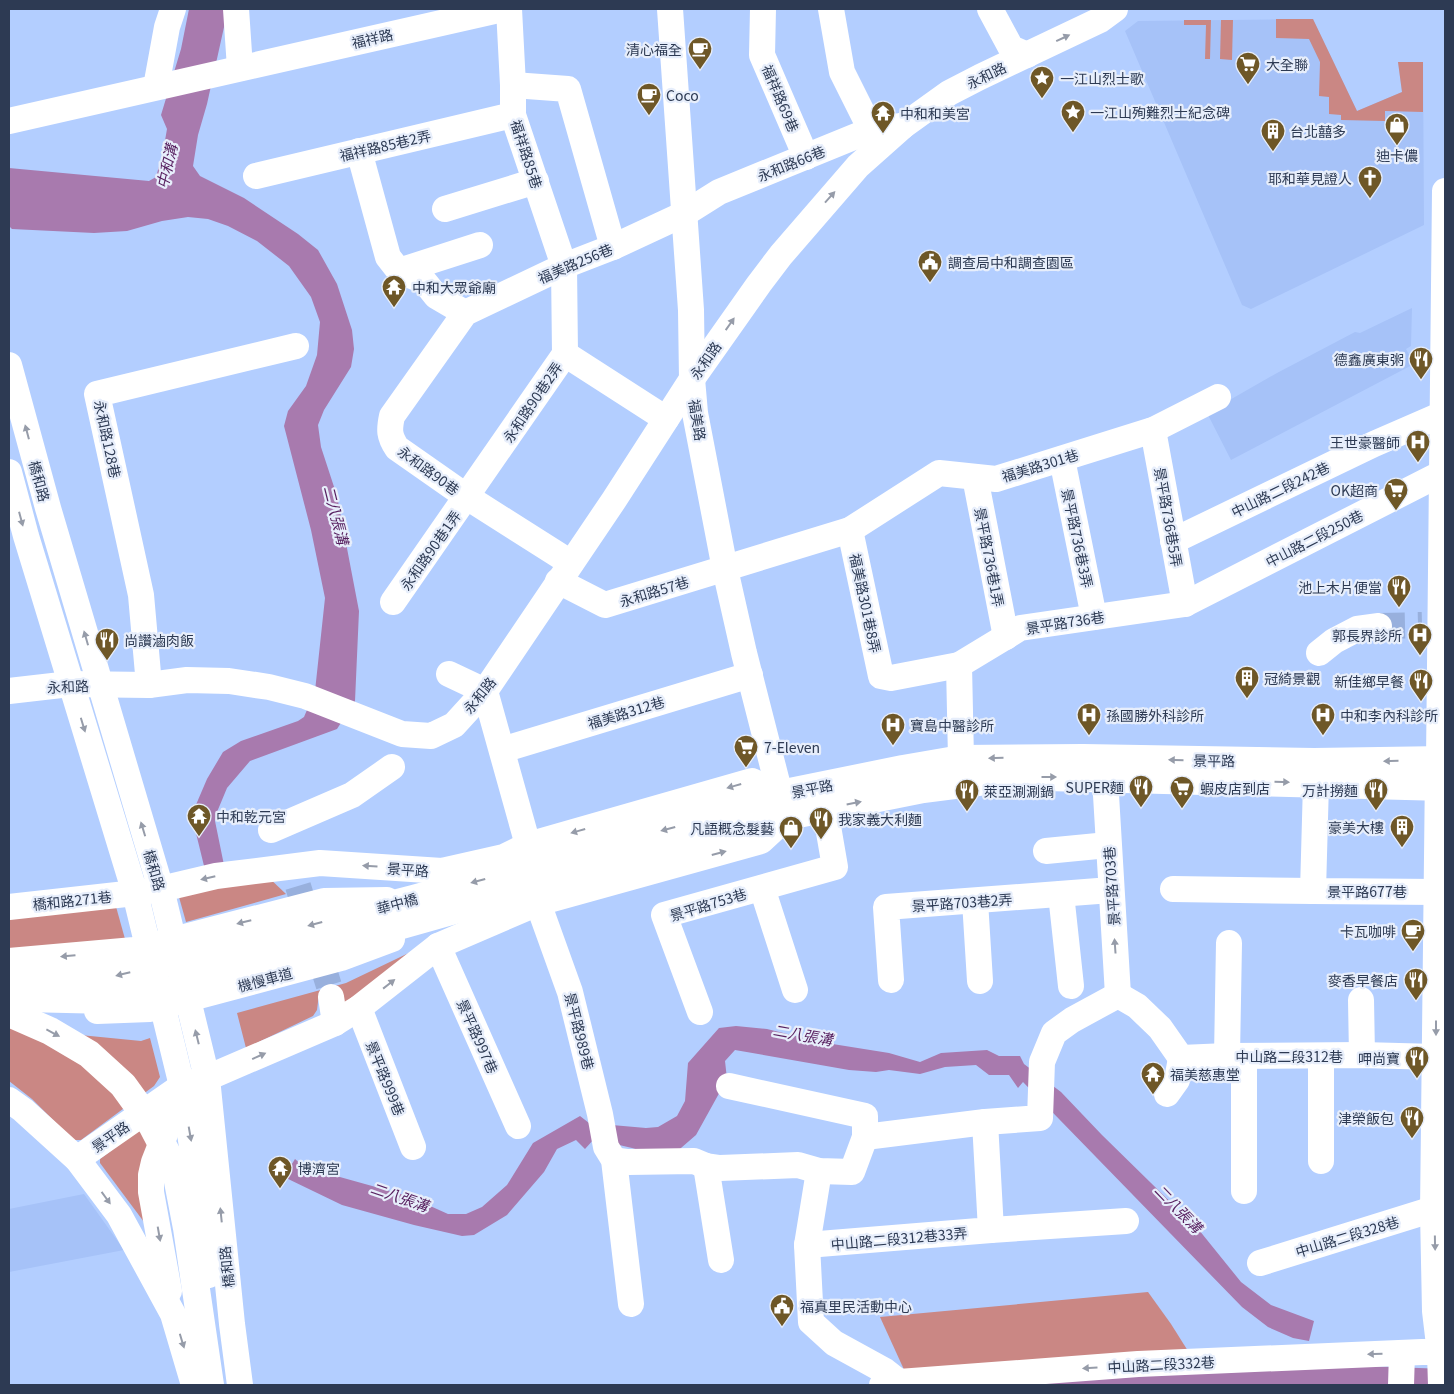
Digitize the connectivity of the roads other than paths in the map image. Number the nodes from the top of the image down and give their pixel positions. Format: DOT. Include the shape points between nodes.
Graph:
graph roads {
  1 [pos="173,9"];
  2 [pos="236,9"];
  3 [pos="503,9"];
  4 [pos="509,9"];
  5 [pos="670,9"];
  6 [pos="762,9"];
  7 [pos="832,9"];
  8 [pos="990,9"];
  9 [pos="1114,9"];
  10 [pos="1027,55"];
  11 [pos="240,68"];
  12 [pos="166,85"];
  13 [pos="513,85"];
  14 [pos="513,115"];
  15 [pos="9,120"];
  16 [pos="903,126"];
  17 [pos="871,130"];
  18 [pos="358,151"];
  19 [pos="806,157"];
  20 [pos="256,176"];
  21 [pos="536,181"];
  22 [pos="1445,191"];
  23 [pos="445,209"];
  24 [pos="684,214"];
  25 [pos="480,245"];
  26 [pos="613,247"];
  27 [pos="564,266"];
  28 [pos="399,271"];
  29 [pos="465,313"];
  30 [pos="296,346"];
  31 [pos="565,354"];
  32 [pos="9,366"];
  33 [pos="692,379"];
  34 [pos="1218,397"];
  35 [pos="1443,414"];
  36 [pos="666,419"];
  37 [pos="1153,430"];
  38 [pos="1062,459"];
  39 [pos="9,472"];
  40 [pos="1442,473"];
  41 [pos="975,477"];
  42 [pos="466,497"];
  43 [pos="850,530"];
  44 [pos="1173,541"];
  45 [pos="724,569"];
  46 [pos="564,572"];
  47 [pos="393,602"];
  48 [pos="1185,604"];
  49 [pos="1094,617"];
  50 [pos="1379,626"];
  51 [pos="1006,637"];
  52 [pos="1319,653"];
  53 [pos="959,665"];
  54 [pos="450,674"];
  55 [pos="750,675"];
  56 [pos="881,676"];
  57 [pos="70,684"];
  58 [pos="100,685"];
  59 [pos="149,685"];
  60 [pos="9,691"];
  61 [pos="485,691"];
  62 [pos="502,750"];
  63 [pos="961,759"];
  64 [pos="1442,760"];
  65 [pos="393,769"];
  66 [pos="1103,778"];
  67 [pos="1316,784"];
  68 [pos="1442,787"];
  69 [pos="784,805"];
  70 [pos="825,809"];
  71 [pos="752,816"];
  72 [pos="272,830"];
  73 [pos="528,845"];
  74 [pos="1108,845"];
  75 [pos="1046,851"];
  76 [pos="762,888"];
  77 [pos="161,889"];
  78 [pos="1173,889"];
  79 [pos="1111,890"];
  80 [pos="1313,891"];
  81 [pos="1438,892"];
  82 [pos="135,893"];
  83 [pos="510,894"];
  84 [pos="1062,894"];
  85 [pos="412,899"];
  86 [pos="975,901"];
  87 [pos="538,903"];
  88 [pos="9,907"];
  89 [pos="1229,943"];
  90 [pos="438,946"];
  91 [pos="9,961"];
  92 [pos="9,974"];
  93 [pos="891,980"];
  94 [pos="980,981"];
  95 [pos="1071,986"];
  96 [pos="795,990"];
  97 [pos="1118,995"];
  98 [pos="9,996"];
  99 [pos="330,997"];
  100 [pos="1361,1000"];
  101 [pos="9,1006"];
  102 [pos="358,1008"];
  103 [pos="700,1012"];
  104 [pos="9,1013"];
  105 [pos="335,1023"];
  106 [pos="1362,1055"];
  107 [pos="1236,1056"];
  108 [pos="1320,1056"];
  109 [pos="1436,1057"];
  110 [pos="1181,1058"];
  111 [pos="207,1078"];
  112 [pos="182,1086"];
  113 [pos="729,1086"];
  114 [pos="1167,1094"];
  115 [pos="9,1100"];
  116 [pos="985,1122"];
  117 [pos="518,1126"];
  118 [pos="865,1137"];
  119 [pos="413,1147"];
  120 [pos="610,1154"];
  121 [pos="77,1159"];
  122 [pos="1321,1161"];
  123 [pos="706,1166"];
  124 [pos="819,1171"];
  125 [pos="1244,1192"];
  126 [pos="1434,1211"];
  127 [pos="1126,1221"];
  128 [pos="992,1230"];
  129 [pos="808,1245"];
  130 [pos="721,1260"];
  131 [pos="1260,1263"];
  132 [pos="631,1304"];
  133 [pos="173,1314"];
  134 [pos="1443,1352"];
  135 [pos="1402,1353"];
  136 [pos="890,1384"];
  137 [pos="194,1385"];
  138 [pos="210,1385"];
  139 [pos="222,1385"];
  140 [pos="240,1385"];
  141 [pos="1401,1385"];
  142 [pos="1442,1385"];
  1 -- 12 [label="street" via="166,27"];
  2 -- 11 [label="street"];
  3 -- 11 [label="street, 福祥路"];
  4 -- 13 [label="street, 福祥路85巷"];
  5 -- 24 [label="street, 福美路"];
  6 -- 19 [label="street, 福祥路69巷" via="762,55"];
  7 -- 17 [label="street" via="842,72"];
  8 -- 10 [label="street" via="1011,48"];
  10 -- 9 [label="street, 永和路, one-way" via="1100,20"];
  10 -- 16 [label="street, 永和路" via="949,93"];
  11 -- 12 [label="street, 福祥路"];
  12 -- 15 [label="street"];
  13 -- 14 [label="street, 福祥路85巷"];
  13 -- 26 [label="street" via="568,90"];
  14 -- 18 [label="street, 福祥路85巷2弄"];
  14 -- 21 [label="street, 福祥路85巷"];
  16 -- 17 [label="street, 永和路66巷"];
  33 -- 16 [label="street, 永和路, one-way" via="781,255 858,166"];
  17 -- 19 [label="street, 永和路66巷"];
  18 -- 20 [label="street, 福祥路85巷2弄"];
  18 -- 28 [label="street" via="388,257"];
  19 -- 24 [label="street, 永和路66巷" via="719,192"];
  21 -- 23 [label="street"];
  21 -- 27 [label="street, 福祥路85巷"];
  22 -- 35 [label="street"];
  24 -- 26 [label="street, 福美路256巷"];
  24 -- 33 [label="street, 福美路"];
  25 -- 28 [label="street"];
  26 -- 27 [label="street, 福美路256巷"];
  27 -- 29 [label="street, 福美路256巷"];
  27 -- 31 [label="street, 永和路90巷2弄"];
  28 -- 29 [label="street" via="424,281 436,296"];
  29 -- 42 [label="street, 永和路90巷" via="392,416 389,429 398,448"];
  30 -- 59 [label="street, 永和路128巷" via="97,394 141,595"];
  31 -- 36 [label="street"];
  31 -- 42 [label="street, 永和路90巷2弄"];
  58 -- 32 [label="street, 橋和路, one-way"];
  33 -- 36 [label="street, 永和路"];
  33 -- 45 [label="street, 福美路" via="695,413"];
  34 -- 37 [label="street, 福美路301巷"];
  35 -- 40 [label="street"];
  35 -- 44 [label="street, 中山路二段242巷"];
  36 -- 46 [label="street, 永和路"];
  37 -- 38 [label="street, 福美路301巷"];
  37 -- 44 [label="street, 景平路736巷5弄"];
  38 -- 41 [label="street, 福美路301巷" via="996,479"];
  38 -- 49 [label="street, 景平路736巷3弄"];
  39 -- 57 [label="street, 橋和路, one-way"];
  40 -- 48 [label="street, 中山路二段250巷"];
  40 -- 64 [label="street" via="1432,625"];
  41 -- 43 [label="street, 福美路301巷" via="939,473"];
  41 -- 51 [label="street, 景平路736巷1弄"];
  42 -- 46 [label="street, 永和路90巷"];
  42 -- 47 [label="street, 永和路90巷1弄"];
  43 -- 45 [label="street, 福美路301巷"];
  43 -- 56 [label="street, 福美路301巷8弄"];
  44 -- 48 [label="street, 景平路736巷5弄"];
  45 -- 46 [label="street, 永和路57巷" via="605,606"];
  45 -- 55 [label="street, 福美路"];
  46 -- 61 [label="street, 永和路"];
  48 -- 49 [label="street, 景平路736巷"];
  49 -- 51 [label="street, 景平路736巷" via="1020,628"];
  50 -- 52 [label="street" via="1357,629"];
  51 -- 53 [label="street, 景平路736巷"];
  53 -- 56 [label="street, 景平路736巷" via="891,678"];
  53 -- 63 [label="street"];
  54 -- 61 [label="street"];
  55 -- 62 [label="street, 福美路312巷"];
  55 -- 69 [label="street, 福美路"];
  57 -- 58 [label="street, 永和路"];
  57 -- 60 [label="street, 永和路"];
  57 -- 82 [label="street, 橋和路, one-way"];
  58 -- 59 [label="street, 永和路"];
  77 -- 58 [label="street, 橋和路, one-way"];
  59 -- 61 [label="street, 永和路" via="187,680 229,681 269,687 306,696 402,734 431,736 454,725"];
  61 -- 62 [label="street"];
  62 -- 73 [label="street"];
  64 -- 63 [label="main road, 景平路, one-way"];
  63 -- 69 [label="main road, 景平路" via="903,769"];
  64 -- 68 [label="main road"];
  65 -- 72 [label="street" via="352,795"];
  66 -- 67 [label="main road, 景平路, one-way"];
  70 -- 66 [label="main road, 景平路, one-way" via="923,789 1009,778"];
  66 -- 74 [label="street, 景平路703巷"];
  67 -- 68 [label="main road, 景平路"];
  67 -- 80 [label="street, 景平路677巷"];
  68 -- 81 [label="main road"];
  69 -- 70 [label="main road, 景平路"];
  69 -- 71 [label="main road, 華中橋"];
  69 -- 73 [label="street, 景平路, one-way" via="752,781"];
  87 -- 69 [label="street, 景平路, one-way" via="761,841"];
  70 -- 76 [label="street, 景平路753巷" via="835,867"];
  71 -- 83 [label="main road, 華中橋"];
  71 -- 85 [label="main road, 華中橋, one-way"];
  73 -- 77 [label="street, 景平路, one-way" via="504,857 442,871 320,863 300,876 216,876"];
  74 -- 75 [label="street"];
  74 -- 79 [label="street, 景平路703巷"];
  76 -- 96 [label="street, 景平路753巷"];
  76 -- 103 [label="street, 景平路753巷" via="664,915"];
  77 -- 82 [label="street, 景平路"];
  111 -- 77 [label="street, 橋和路, one-way"];
  78 -- 80 [label="street"];
  79 -- 84 [label="street, 景平路703巷2弄"];
  97 -- 79 [label="street, 景平路703巷, one-way"];
  80 -- 81 [label="street, 景平路677巷"];
  81 -- 109 [label="main road, one-way"];
  82 -- 88 [label="street, 橋和路271巷"];
  82 -- 112 [label="street, 橋和路"];
  83 -- 98 [label="main road, 華中橋" via="170,990 109,1000"];
  83 -- 101 [label="street, 機慢車道" via="341,958 150,1010 46,1010"];
  84 -- 86 [label="street, 景平路703巷2弄"];
  84 -- 95 [label="street"];
  85 -- 91 [label="street, one-way" via="324,901 134,950"];
  85 -- 92 [label="main road, 華中橋, one-way" via="106,978"];
  86 -- 93 [label="street, 景平路703巷2弄" via="886,908"];
  86 -- 94 [label="street"];
  87 -- 90 [label="street, 景平路"];
  87 -- 120 [label="street, 景平路989巷" via="570,992"];
  89 -- 107 [label="street"];
  102 -- 90 [label="street, 景平路, one-way"];
  90 -- 117 [label="street, 景平路997巷"];
  97 -- 110 [label="street" via="1137,1006 1160,1028"];
  97 -- 116 [label="street" via="1054,1033 1042,1062 1040,1118"];
  99 -- 105 [label="street"];
  100 -- 106 [label="street"];
  102 -- 105 [label="street, 景平路"];
  102 -- 119 [label="street, 景平路999巷"];
  104 -- 138 [label="main road, one-way" via="50,1031 88,1054 123,1085 152,1125 176,1171"];
  111 -- 105 [label="street, 景平路, one-way"];
  106 -- 108 [label="street, 中山路二段312巷"];
  106 -- 109 [label="street, 中山路二段312巷"];
  107 -- 108 [label="street, 中山路二段312巷"];
  107 -- 110 [label="street, 中山路二段312巷"];
  107 -- 125 [label="street"];
  108 -- 122 [label="street"];
  109 -- 126 [label="main road"];
  110 -- 114 [label="street" via="1177,1080"];
  111 -- 112 [label="street, 景平路"];
  140 -- 111 [label="street, 橋和路, one-way"];
  112 -- 121 [label="street, 景平路"];
  112 -- 133 [label="street, one-way" via="151,1175 151,1192"];
  112 -- 139 [label="street, 橋和路, one-way" via="198,1182"];
  113 -- 118 [label="street" via="865,1116"];
  115 -- 121 [label="street"];
  116 -- 118 [label="street"];
  116 -- 128 [label="street"];
  118 -- 124 [label="street" via="852,1172"];
  120 -- 123 [label="street" via="628,1162 694,1161"];
  120 -- 132 [label="street, 景平路989巷"];
  121 -- 133 [label="street, one-way" via="119,1215"];
  123 -- 124 [label="street" via="798,1165"];
  123 -- 130 [label="street"];
  124 -- 129 [label="street"];
  126 -- 131 [label="street, 中山路二段328巷"];
  126 -- 134 [label="main road, one-way" via="1436,1311"];
  127 -- 128 [label="street, 中山路二段312巷33弄"];
  128 -- 129 [label="street, 中山路二段312巷33弄"];
  129 -- 136 [label="street" via="811,1322 834,1343 885,1370"];
  133 -- 137 [label="street, one-way"];
  134 -- 135 [label="street, 中山路二段332巷"];
  134 -- 142 [label="main road"];
  135 -- 136 [label="street, 中山路二段332巷, one-way" via="1138,1364"];
  135 -- 141 [label="street"];
}
